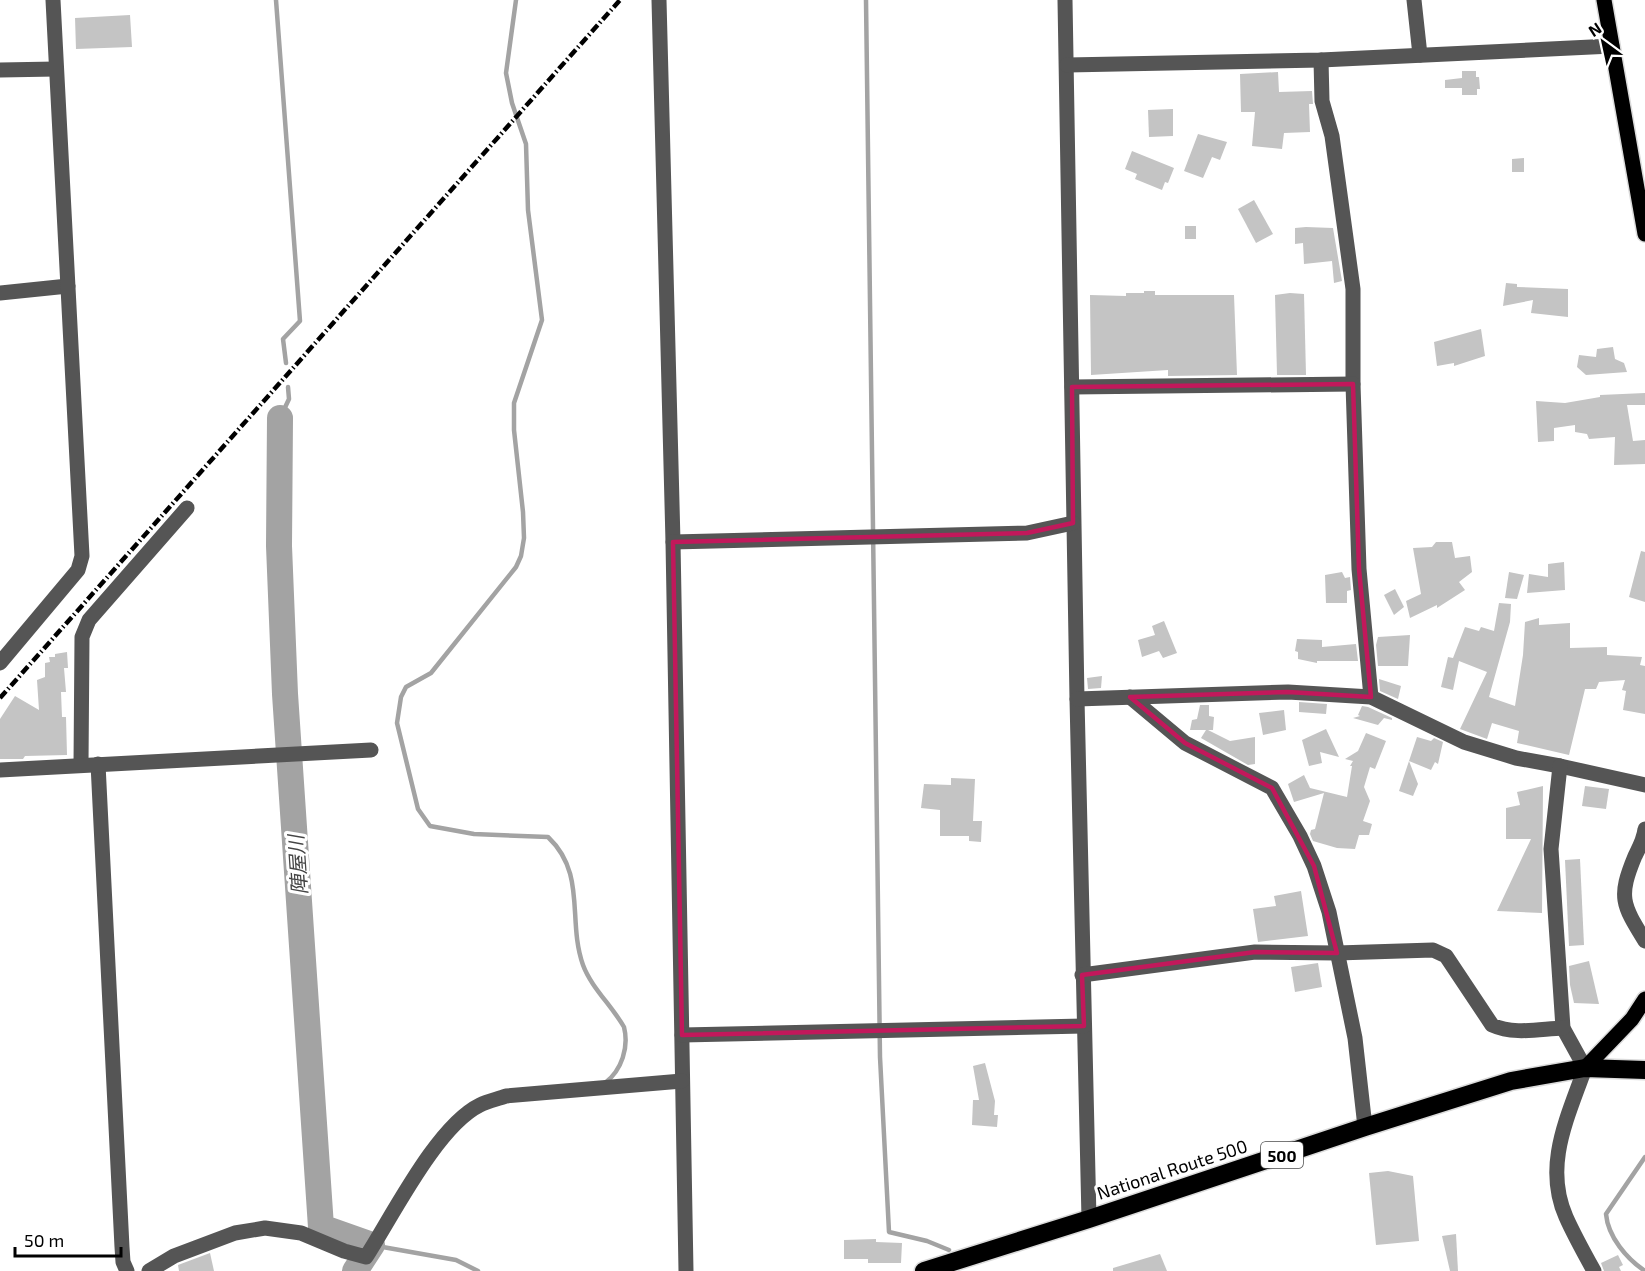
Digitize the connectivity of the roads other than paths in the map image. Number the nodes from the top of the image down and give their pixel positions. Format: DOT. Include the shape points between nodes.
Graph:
graph roads {
  1 [pos="52,0"];
  2 [pos="659,0"];
  3 [pos="1065,0"];
  4 [pos="1413,0"];
  5 [pos="1604,0"];
  6 [pos="1612,46"];
  7 [pos="1420,55"];
  8 [pos="1321,60"];
  9 [pos="1067,65"];
  10 [pos="56,69"];
  11 [pos="0,70"];
  12 [pos="1645,234"];
  13 [pos="68,286"];
  14 [pos="0,293"];
  15 [pos="1353,384"];
  16 [pos="1072,387"];
  17 [pos="187,508"];
  18 [pos="1073,523"];
  19 [pos="673,542"];
  20 [pos="0,663"];
  21 [pos="1130,697"];
  22 [pos="1371,697"];
  23 [pos="1077,699"];
  24 [pos="371,750"];
  25 [pos="98,764"];
  26 [pos="81,765"];
  27 [pos="1560,766"];
  28 [pos="0,770"];
  29 [pos="1645,785"];
  30 [pos="1645,829"];
  31 [pos="1645,941"];
  32 [pos="1337,953"];
  33 [pos="1082,975"];
  34 [pos="1645,999"];
  35 [pos="1084,1026"];
  36 [pos="1563,1028"];
  37 [pos="682,1035"];
  38 [pos="1585,1068"];
  39 [pos="1645,1070"];
  40 [pos="682,1081"];
  41 [pos="1365,1127"];
  42 [pos="1089,1219"];
  43 [pos="955,1266"];
  44 [pos="127,1271"];
  45 [pos="149,1271"];
  46 [pos="687,1271"];
  47 [pos="924,1271"];
  48 [pos="1594,1271"];
  1 -- 10 [label="street"];
  2 -- 19 [label="street"];
  3 -- 9 [label="street"];
  4 -- 7 [label="street"];
  5 -- 6 [label="main road"];
  6 -- 7 [label="street"];
  6 -- 12 [label="main road"];
  7 -- 8 [label="street"];
  8 -- 9 [label="street"];
  8 -- 15 [label="street" via="1322,101 1332,136 1353,289"];
  9 -- 16 [label="street"];
  10 -- 11 [label="street"];
  10 -- 13 [label="street"];
  13 -- 14 [label="street"];
  13 -- 20 [label="street" via="82,556 78,570"];
  15 -- 16 [label="street"];
  15 -- 22 [label="street" via="1359,569"];
  16 -- 18 [label="street"];
  17 -- 26 [label="street" via="84,628"];
  18 -- 19 [label="street" via="1027,533"];
  18 -- 23 [label="street"];
  19 -- 37 [label="street"];
  21 -- 22 [label="street" via="1288,692"];
  21 -- 23 [label="street"];
  21 -- 32 [label="street" via="1185,743 1272,788 1314,867"];
  22 -- 27 [label="street" via="1464,742"];
  23 -- 33 [label="street"];
  24 -- 25 [label="street"];
  25 -- 26 [label="street"];
  25 -- 44 [label="street" via="122,1247"];
  26 -- 28 [label="street"];
  27 -- 29 [label="street"];
  27 -- 36 [label="street" via="1551,849"];
  30 -- 31 [label="street" via="1626,879 1624,897 1627,913"];
  32 -- 33 [label="street" via="1255,951"];
  32 -- 36 [label="street" via="1432,950 1446,956 1492,1025 1520,1031"];
  32 -- 41 [label="street" via="1355,1038"];
  33 -- 35 [label="street"];
  34 -- 38 [label="main road" via="1632,1019"];
  35 -- 37 [label="street"];
  35 -- 42 [label="street"];
  36 -- 38 [label="street"];
  37 -- 40 [label="street"];
  38 -- 39 [label="highway, National Route 500 / 500"];
  38 -- 41 [label="highway, National Route 500 / 500" via="1511,1081"];
  38 -- 48 [label="street" via="1558,1146 1556,1181 1565,1215"];
  40 -- 45 [label="street" via="506,1096 479,1105 455,1123 430,1153 366,1257 301,1233 265,1228 236,1233 174,1256"];
  40 -- 46 [label="street"];
  41 -- 42 [label="highway, National Route 500 / 500"];
  42 -- 43 [label="highway, National Route 500 / 500"];
  43 -- 47 [label="highway, National Route 500 / 500"];
}
